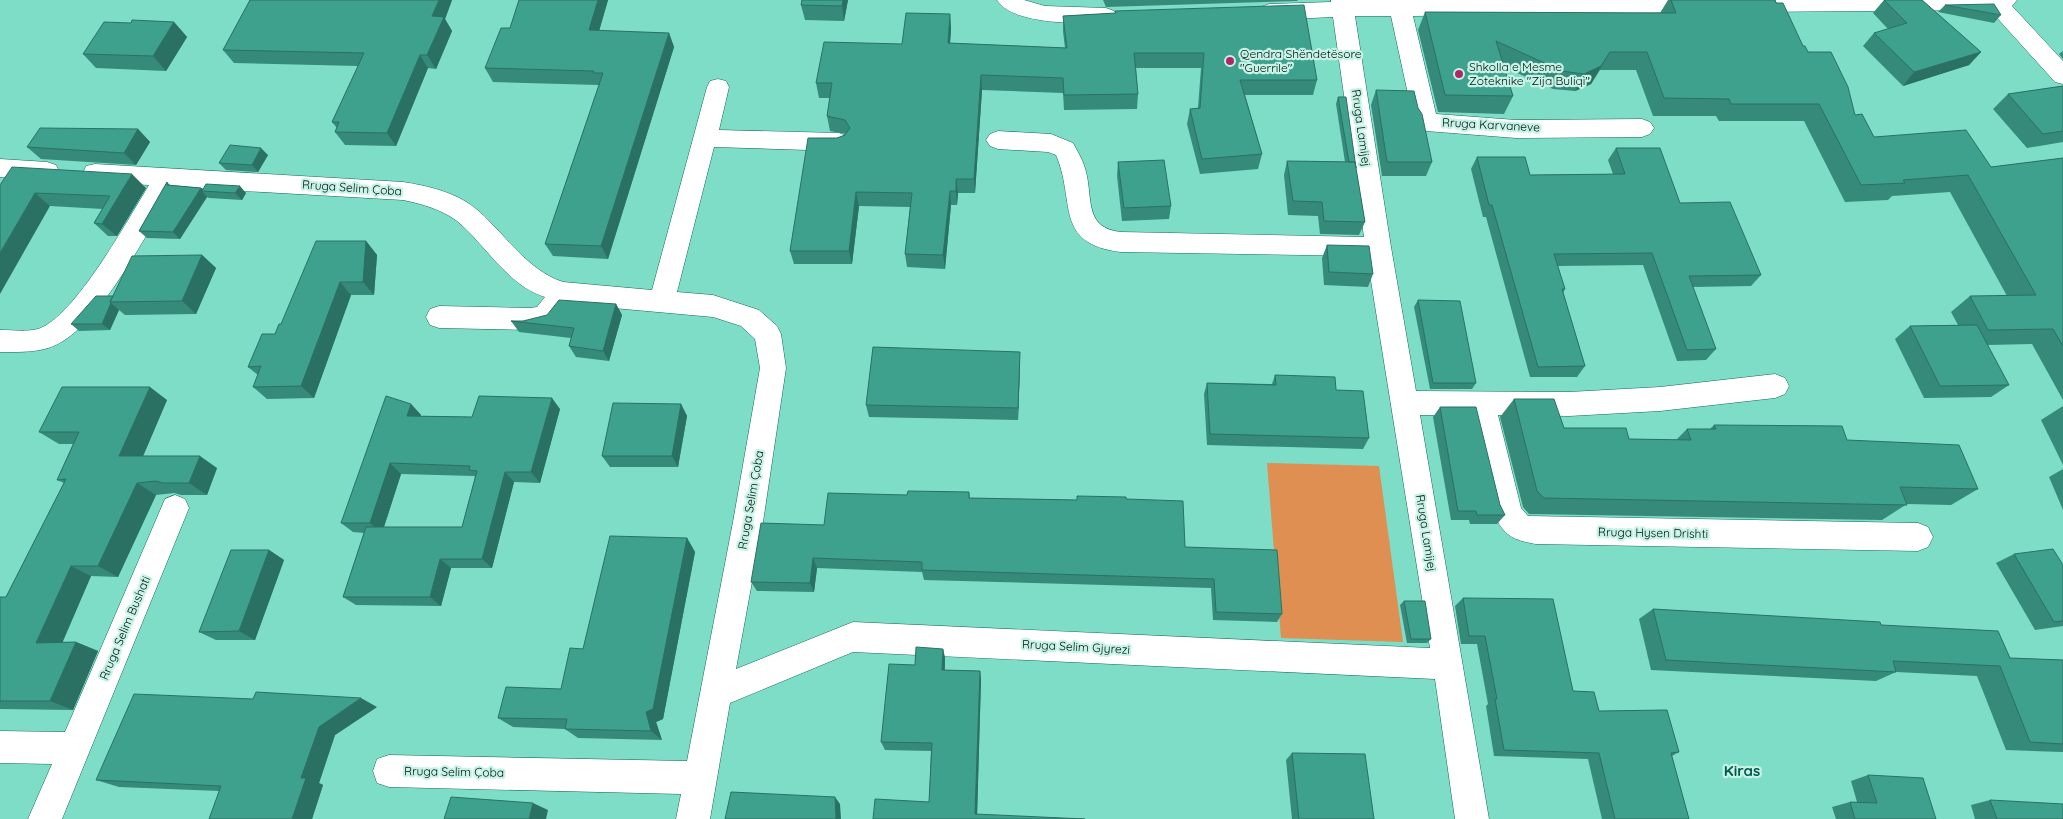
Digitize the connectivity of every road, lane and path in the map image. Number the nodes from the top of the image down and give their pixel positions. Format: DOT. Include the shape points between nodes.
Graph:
graph roads {
  1 [pos="1008,0"];
  2 [pos="2001,1"];
  3 [pos="1538,3"];
  4 [pos="1342,4"];
  5 [pos="1400,8"];
  6 [pos="1244,13"];
  7 [pos="1122,16"];
  8 [pos="2063,76"];
  9 [pos="718,87"];
  10 [pos="1642,128"];
  11 [pos="704,138"];
  12 [pos="998,140"];
  13 [pos="839,142"];
  14 [pos="0,168"];
  15 [pos="167,177"];
  16 [pos="1378,247"];
  17 [pos="563,293"];
  18 [pos="662,301"];
  19 [pos="439,317"];
  20 [pos="0,341"];
  21 [pos="1775,386"];
  22 [pos="1404,403"];
  23 [pos="1482,404"];
  24 [pos="175,508"];
  25 [pos="1918,537"];
  26 [pos="1448,664"];
  27 [pos="716,693"];
  28 [pos="0,747"];
  29 [pos="75,748"];
  30 [pos="389,771"];
  31 [pos="699,778"];
  32 [pos="45,819"];
  33 [pos="693,819"];
  34 [pos="1472,819"];
  1 -- 7 [label="street" via="1045,14"];
  2 -- 3 [label="street"];
  2 -- 8 [label="street"];
  3 -- 5 [label="street"];
  4 -- 5 [label="street"];
  4 -- 6 [label="street"];
  4 -- 16 [label="street, Rruga Lamijej"];
  5 -- 10 [label="street, Rruga Karvaneve" via="1426,122 1516,128"];
  9 -- 11 [label="street"];
  11 -- 13 [label="street"];
  11 -- 18 [label="street"];
  12 -- 16 [label="street" via="1051,143 1065,149 1074,169 1084,221 1092,234 1105,240"];
  14 -- 15 [label="street, Rruga Selim Çoba"];
  15 -- 17 [label="street, Rruga Selim Çoba" via="403,191 433,197 465,214 542,286"];
  15 -- 20 [label="street" via="96,292 72,320 49,337"];
  16 -- 22 [label="street, Rruga Lamijej"];
  17 -- 18 [label="street, Rruga Selim Çoba"];
  17 -- 19 [label="street" via="545,316 530,319"];
  18 -- 27 [label="street, Rruga Selim Çoba" via="713,306 750,318 768,334 773,368"];
  21 -- 23 [label="street" via="1660,399"];
  22 -- 23 [label="street"];
  22 -- 26 [label="street, Rruga Lamijej"];
  23 -- 25 [label="street, Rruga Hysen Drishti" via="1508,514 1520,528 1536,531"];
  24 -- 29 [label="street, Rruga Selim Bushati"];
  26 -- 27 [label="street, Rruga Selim Gjyrezi" via="853,637"];
  26 -- 34 [label="street, Rruga Lamijej"];
  27 -- 31 [label="street, Rruga Selim Çoba"];
  28 -- 29 [label="street"];
  29 -- 32 [label="street, Rruga Selim Bushati"];
  30 -- 31 [label="street, Rruga Selim Çoba"];
  31 -- 33 [label="street, Rruga Selim Çoba"];
}
